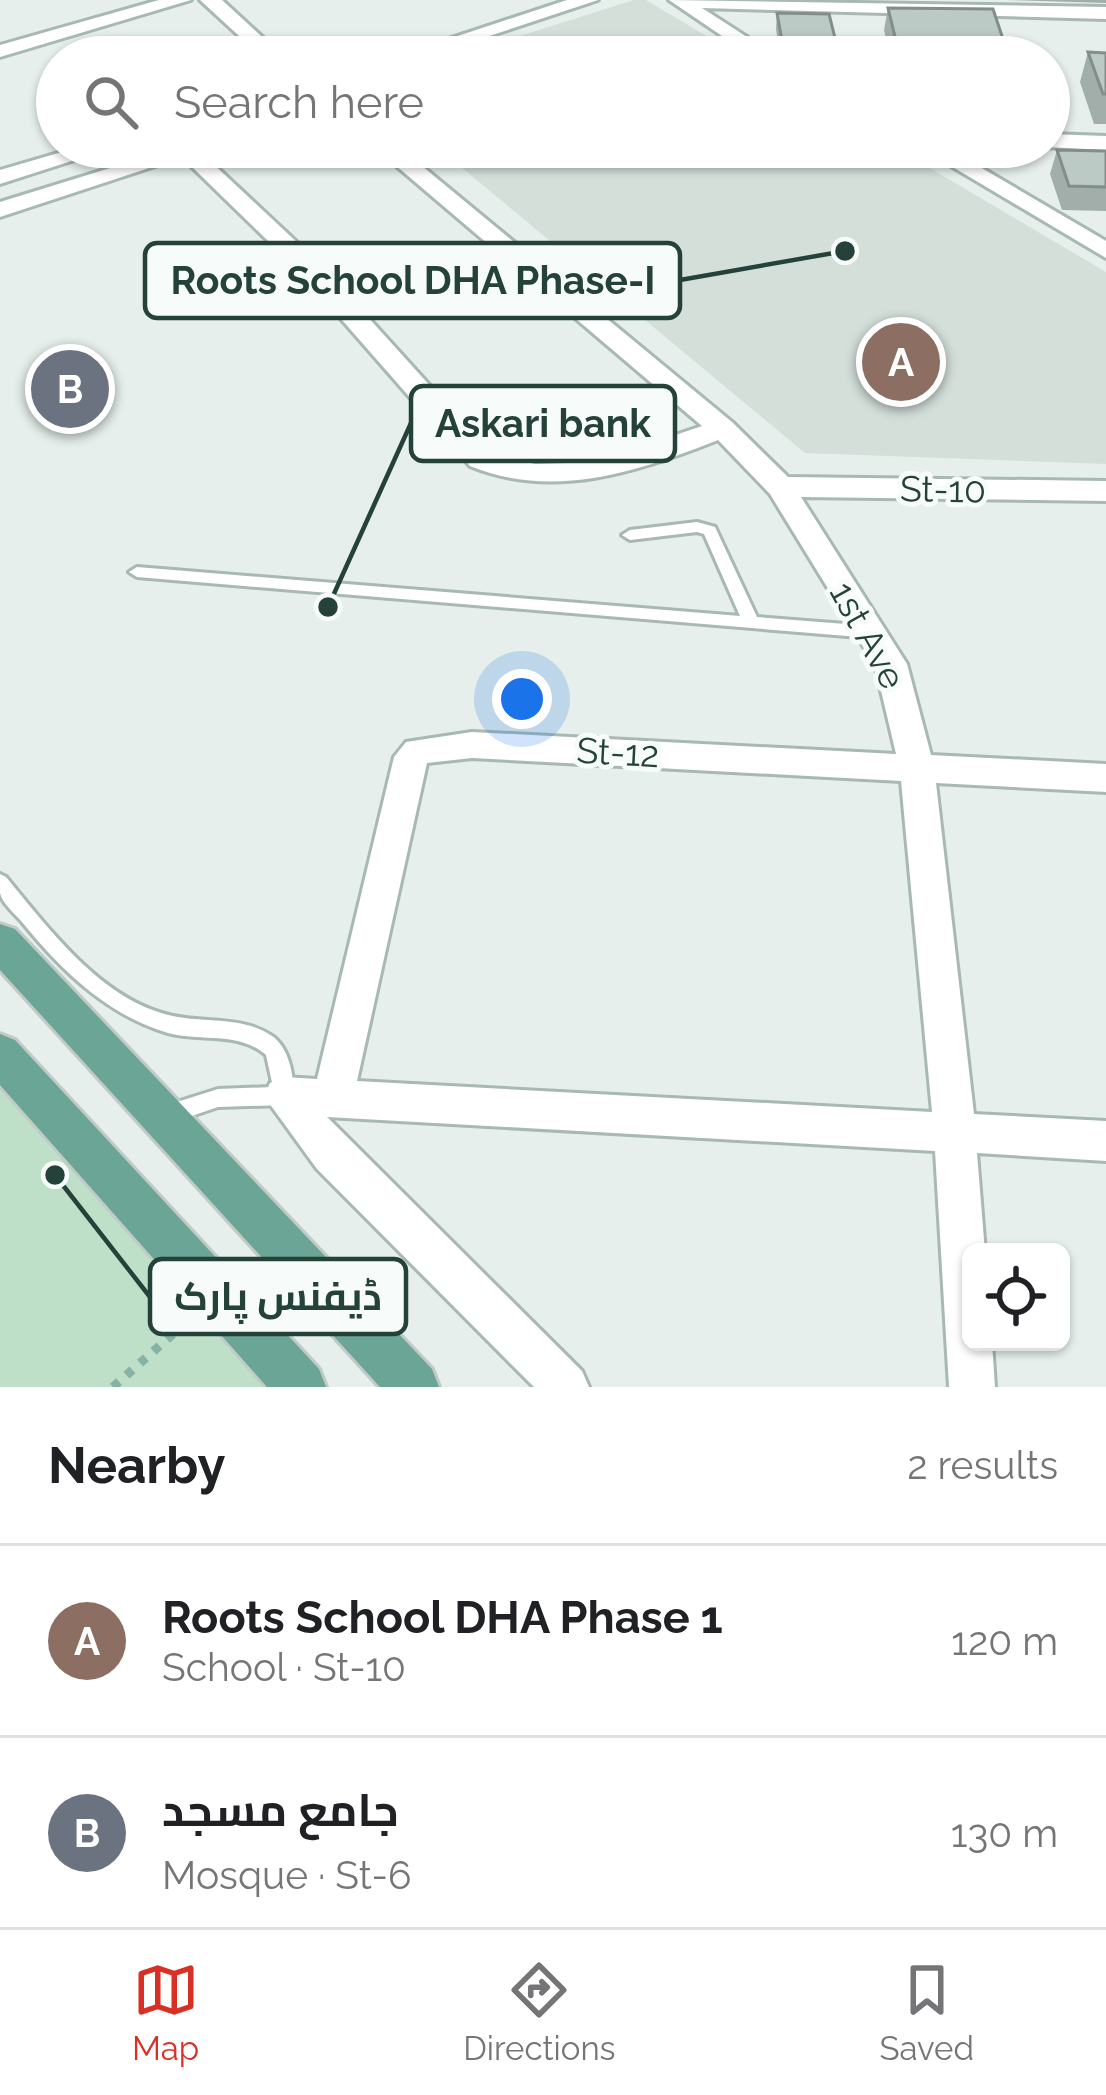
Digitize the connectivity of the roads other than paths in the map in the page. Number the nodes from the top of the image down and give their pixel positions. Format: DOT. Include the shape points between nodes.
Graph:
graph roads {
  1 [pos="181,0"];
  2 [pos="210,0"];
  3 [pos="588,0"];
  4 [pos="676,1"];
  5 [pos="1106,13"];
  6 [pos="53,36"];
  7 [pos="250,36"];
  8 [pos="472,36"];
  9 [pos="734,36"];
  10 [pos="36,41"];
  11 [pos="0,51"];
  12 [pos="1070,142"];
  13 [pos="1106,143"];
  14 [pos="36,167"];
  15 [pos="156,168"];
  16 [pos="213,168"];
  17 [pos="410,168"];
  18 [pos="966,168"];
  19 [pos="0,177"];
  20 [pos="0,210"];
  21 [pos="1106,251"];
  22 [pos="722,428"];
  23 [pos="780,487"];
  24 [pos="1106,491"];
  25 [pos="631,535"];
  26 [pos="136,572"];
  27 [pos="751,622"];
  28 [pos="871,632"];
  29 [pos="917,768"];
  30 [pos="1106,778"];
  31 [pos="0,883"];
  32 [pos="0,942"];
  33 [pos="0,1054"];
  34 [pos="284,1096"];
  35 [pos="333,1099"];
  36 [pos="161,1117"];
  37 [pos="955,1132"];
  38 [pos="1106,1141"];
  39 [pos="301,1387"];
  40 [pos="415,1387"];
  41 [pos="566,1387"];
  42 [pos="972,1387"];
  1 -- 6 [label="street"];
  2 -- 7 [label="street"];
  3 -- 8 [label="street"];
  4 -- 5 [label="street"];
  4 -- 9 [label="street"];
  10 -- 11 [label="street"];
  12 -- 13 [label="street"];
  14 -- 19 [label="street"];
  15 -- 20 [label="street"];
  16 -- 22 [label="street" via="480,459 502,472 527,476 652,458"];
  17 -- 22 [label="street, 1st Ave"];
  18 -- 21 [label="street"];
  22 -- 23 [label="street, 1st Ave"];
  23 -- 24 [label="street, St-10"];
  23 -- 28 [label="street, 1st Ave"];
  25 -- 27 [label="lane" via="710,531"];
  26 -- 27 [label="lane"];
  27 -- 28 [label="lane"];
  28 -- 29 [label="street, 1st Ave" via="892,664"];
  29 -- 30 [label="street, St-12"];
  29 -- 35 [label="street, St-12" via="472,745 418,751"];
  29 -- 37 [label="street, 1st Ave"];
  31 -- 34 [label="lane" via="89,978 129,1007 165,1024 271,1045"];
  32 -- 36 [label="main road"];
  33 -- 39 [label="main road"];
  34 -- 35 [label="street"];
  34 -- 36 [label="lane" via="218,1098"];
  34 -- 41 [label="street" via="332,1155"];
  35 -- 37 [label="street"];
  36 -- 40 [label="main road"];
  37 -- 38 [label="street"];
  37 -- 42 [label="street, 1st Ave"];
}
